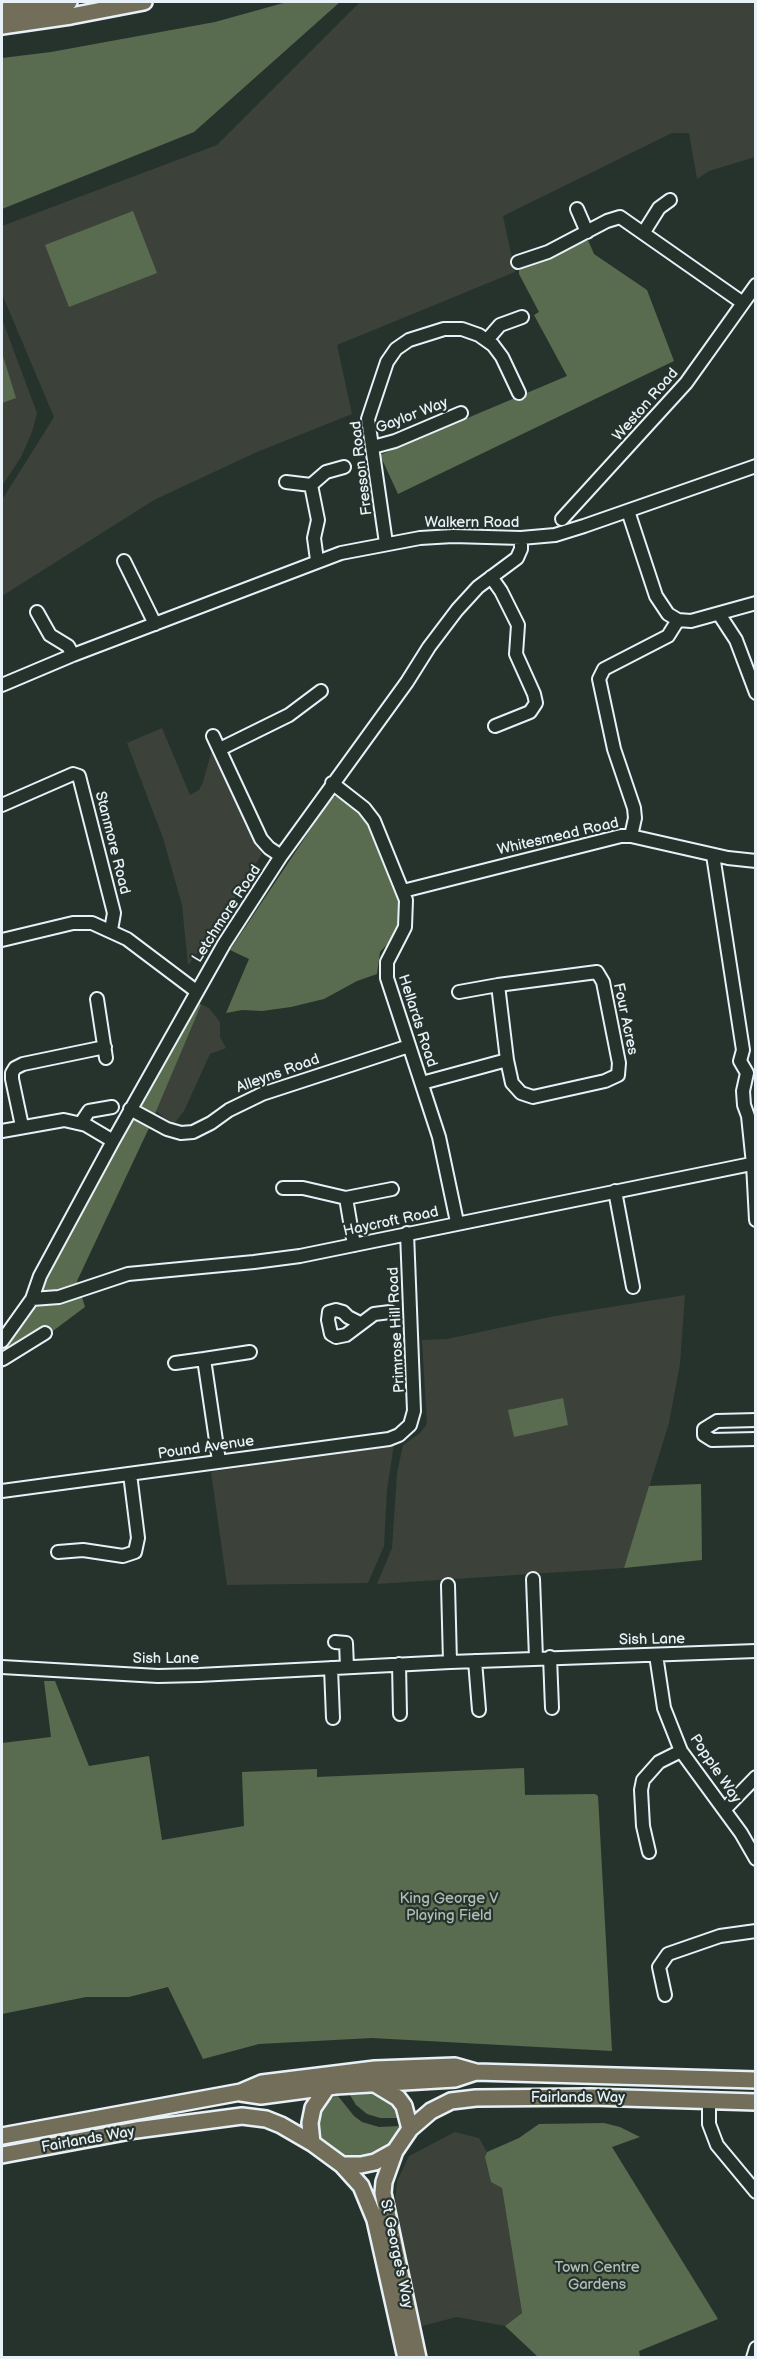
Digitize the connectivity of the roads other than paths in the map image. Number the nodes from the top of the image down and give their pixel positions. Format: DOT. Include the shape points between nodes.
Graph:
graph roads {
  1 [pos="69,2"];
  2 [pos="144,2"];
  3 [pos="2,11"];
  4 [pos="2,26"];
  5 [pos="670,200"];
  6 [pos="577,209"];
  7 [pos="586,232"];
  8 [pos="644,232"];
  9 [pos="518,262"];
  10 [pos="756,285"];
  11 [pos="749,301"];
  12 [pos="522,317"];
  13 [pos="487,340"];
  14 [pos="519,393"];
  15 [pos="461,413"];
  16 [pos="373,447"];
  17 [pos="756,466"];
  18 [pos="344,467"];
  19 [pos="286,482"];
  20 [pos="311,485"];
  21 [pos="628,511"];
  22 [pos="562,519"];
  23 [pos="521,538"];
  24 [pos="386,543"];
  25 [pos="317,560"];
  26 [pos="124,561"];
  27 [pos="491,577"];
  28 [pos="756,603"];
  29 [pos="37,612"];
  30 [pos="719,614"];
  31 [pos="678,620"];
  32 [pos="155,624"];
  33 [pos="73,655"];
  34 [pos="2,685"];
  35 [pos="321,692"];
  36 [pos="756,693"];
  37 [pos="495,726"];
  38 [pos="213,736"];
  39 [pos="220,749"];
  40 [pos="332,783"];
  41 [pos="2,805"];
  42 [pos="631,836"];
  43 [pos="713,855"];
  44 [pos="281,856"];
  45 [pos="756,861"];
  46 [pos="403,891"];
  47 [pos="111,930"];
  48 [pos="2,940"];
  49 [pos="498,985"];
  50 [pos="196,991"];
  51 [pos="459,992"];
  52 [pos="97,999"];
  53 [pos="409,1046"];
  54 [pos="507,1060"];
  55 [pos="422,1083"];
  56 [pos="112,1107"];
  57 [pos="130,1109"];
  58 [pos="81,1123"];
  59 [pos="22,1126"];
  60 [pos="2,1131"];
  61 [pos="113,1141"];
  62 [pos="754,1163"];
  63 [pos="283,1188"];
  64 [pos="392,1189"];
  65 [pos="615,1191"];
  66 [pos="346,1198"];
  67 [pos="755,1212"];
  68 [pos="756,1220"];
  69 [pos="457,1222"];
  70 [pos="407,1233"];
  71 [pos="354,1245"];
  72 [pos="633,1287"];
  73 [pos="32,1299"];
  74 [pos="410,1310"];
  75 [pos="360,1323"];
  76 [pos="45,1333"];
  77 [pos="2,1341"];
  78 [pos="250,1352"];
  79 [pos="2,1358"];
  80 [pos="210,1358"];
  81 [pos="176,1363"];
  82 [pos="756,1420"];
  83 [pos="410,1425"];
  84 [pos="756,1439"];
  85 [pos="219,1461"];
  86 [pos="130,1474"];
  87 [pos="2,1491"];
  88 [pos="57,1552"];
  89 [pos="533,1579"];
  90 [pos="448,1585"];
  91 [pos="335,1642"];
  92 [pos="756,1651"];
  93 [pos="656,1655"];
  94 [pos="550,1657"];
  95 [pos="536,1658"];
  96 [pos="475,1661"];
  97 [pos="450,1662"];
  98 [pos="399,1664"];
  99 [pos="2,1667"];
  100 [pos="348,1667"];
  101 [pos="331,1668"];
  102 [pos="552,1708"];
  103 [pos="479,1710"];
  104 [pos="400,1714"];
  105 [pos="333,1718"];
  106 [pos="681,1751"];
  107 [pos="756,1777"];
  108 [pos="724,1810"];
  109 [pos="649,1852"];
  110 [pos="756,1859"];
  111 [pos="756,1930"];
  112 [pos="665,1995"];
  113 [pos="476,2072"];
  114 [pos="756,2080"];
  115 [pos="374,2084"];
  116 [pos="326,2089"];
  117 [pos="241,2092"];
  118 [pos="709,2101"];
  119 [pos="756,2102"];
  120 [pos="410,2129"];
  121 [pos="2,2136"];
  122 [pos="312,2143"];
  123 [pos="395,2151"];
  124 [pos="2,2155"];
  125 [pos="342,2165"];
  126 [pos="756,2192"];
  127 [pos="756,2348"];
  128 [pos="406,2358"];
  129 [pos="418,2358"];
  130 [pos="753,2358"];
  1 -- 3 [label="main road"];
  2 -- 4 [label="main road"];
  5 -- 8 [label="street" via="659,208"];
  6 -- 7 [label="street"];
  7 -- 8 [label="street" via="613,218 625,219"];
  7 -- 9 [label="street" via="553,250"];
  8 -- 11 [label="street"];
  10 -- 11 [label="street, Weston Road"];
  11 -- 22 [label="street, Weston Road" via="664,410"];
  12 -- 13 [label="street" via="500,325"];
  13 -- 14 [label="street" via="502,357"];
  13 -- 16 [label="street, Fresson Road" via="471,332 444,329 396,349 387,362 368,419"];
  15 -- 16 [label="street, Gaylor Way"];
  16 -- 24 [label="street, Fresson Road"];
  17 -- 21 [label="street, Walkern Road"];
  18 -- 20 [label="street" via="326,472"];
  19 -- 20 [label="street"];
  20 -- 25 [label="street" via="318,520 314,538"];
  21 -- 23 [label="street, Walkern Road" via="555,535"];
  21 -- 31 [label="street" via="660,603"];
  23 -- 24 [label="street, Walkern Road" via="453,536"];
  23 -- 27 [label="street, Letchmore Road" via="517,558"];
  24 -- 25 [label="street, Walkern Road"];
  25 -- 32 [label="street, Walkern Road"];
  26 -- 32 [label="street"];
  27 -- 37 [label="street" via="518,625 516,654 536,703 530,712"];
  27 -- 40 [label="street, Letchmore Road" via="450,619"];
  28 -- 30 [label="street"];
  29 -- 33 [label="street" via="50,634 68,646"];
  30 -- 31 [label="street"];
  30 -- 36 [label="street" via="736,640"];
  31 -- 42 [label="street" via="668,636 604,669 599,679 614,749 635,812"];
  32 -- 33 [label="street, Walkern Road"];
  33 -- 34 [label="street, Walkern Road"];
  35 -- 39 [label="street" via="289,715"];
  38 -- 39 [label="street"];
  39 -- 44 [label="street" via="261,839"];
  40 -- 44 [label="street, Letchmore Road"];
  40 -- 46 [label="street, Hellards Road" via="374,821"];
  41 -- 47 [label="street, Stanmore Road" via="73,774 79,776 114,913"];
  42 -- 43 [label="street, Whitesmead Road"];
  42 -- 46 [label="street, Whitesmead Road"];
  43 -- 45 [label="street, Whitesmead Road"];
  43 -- 62 [label="street" via="743,1050 740,1061 747,1073 744,1105"];
  44 -- 50 [label="street, Letchmore Road"];
  46 -- 53 [label="street, Hellards Road" via="407,907 405,927 388,958 386,971"];
  47 -- 48 [label="street" via="80,922"];
  47 -- 50 [label="street" via="157,959"];
  49 -- 51 [label="street"];
  49 -- 54 [label="street, Four Acres"];
  49 -- 54 [label="street, Four Acres" via="597,972 603,982 620,1063 618,1075 605,1081 532,1097 521,1093 512,1083"];
  50 -- 57 [label="street, Letchmore Road"];
  52 -- 59 [label="street" via="105,1053 15,1068 12,1079"];
  53 -- 55 [label="street, Hellards Road"];
  53 -- 57 [label="street, Alleyns Road" via="262,1094 193,1132 167,1129"];
  54 -- 55 [label="street"];
  55 -- 69 [label="street, Hellards Road" via="444,1154"];
  56 -- 58 [label="street" via="89,1111"];
  57 -- 61 [label="street, Letchmore Road"];
  58 -- 59 [label="street" via="56,1120"];
  58 -- 61 [label="street"];
  59 -- 60 [label="street"];
  61 -- 73 [label="street, Letchmore Road" via="40,1276"];
  62 -- 65 [label="street, Haycroft Road"];
  62 -- 67 [label="street"];
  63 -- 66 [label="street" via="303,1188"];
  64 -- 66 [label="street"];
  65 -- 69 [label="street, Haycroft Road"];
  65 -- 72 [label="street"];
  66 -- 71 [label="street"];
  67 -- 68 [label="street"];
  69 -- 70 [label="street, Haycroft Road"];
  70 -- 71 [label="street, Haycroft Road"];
  70 -- 74 [label="street, Primrose Hill Road"];
  71 -- 73 [label="street, Haycroft Road" via="254,1263 128,1274 58,1298"];
  73 -- 77 [label="street, Letchmore Road"];
  74 -- 75 [label="street" via="374,1314"];
  74 -- 83 [label="street, Primrose Hill Road" via="415,1393"];
  76 -- 79 [label="street"];
  78 -- 80 [label="street"];
  80 -- 81 [label="street"];
  80 -- 85 [label="street"];
  82 -- 84 [label="street" via="717,1421 704,1429 712,1440"];
  83 -- 85 [label="street, Pound Avenue" via="388,1439"];
  85 -- 86 [label="street, Pound Avenue"];
  86 -- 87 [label="street, Pound Avenue"];
  86 -- 88 [label="street" via="138,1538 135,1552 123,1556 83,1550"];
  89 -- 95 [label="street"];
  90 -- 97 [label="street"];
  91 -- 100 [label="street" via="346,1643"];
  92 -- 93 [label="street, Sish Lane"];
  93 -- 94 [label="street, Sish Lane"];
  93 -- 106 [label="street, Popple Way" via="664,1708"];
  94 -- 95 [label="street, Sish Lane"];
  94 -- 102 [label="street"];
  95 -- 96 [label="street, Sish Lane"];
  96 -- 97 [label="street, Sish Lane"];
  96 -- 103 [label="street"];
  97 -- 98 [label="street, Sish Lane"];
  98 -- 100 [label="street, Sish Lane"];
  98 -- 104 [label="street"];
  99 -- 101 [label="street, Sish Lane" via="158,1676"];
  100 -- 101 [label="street, Sish Lane"];
  101 -- 105 [label="street"];
  106 -- 108 [label="street, Popple Way"];
  106 -- 109 [label="street" via="659,1762 643,1780 641,1809"];
  107 -- 108 [label="street"];
  108 -- 110 [label="street, Popple Way"];
  111 -- 112 [label="street" via="720,1936 668,1954 659,1967"];
  113 -- 114 [label="main road, Fairlands Way"];
  113 -- 115 [label="main road, Fairlands Way" via="455,2079"];
  113 -- 117 [label="main road, Fairlands Way" via="455,2066 347,2071 262,2082"];
  115 -- 116 [label="main road, Fairlands Way"];
  115 -- 120 [label="main road" via="398,2098"];
  116 -- 117 [label="main road, Fairlands Way" via="261,2096"];
  116 -- 122 [label="main road" via="313,2108"];
  117 -- 121 [label="main road, Fairlands Way"];
  118 -- 119 [label="main road, Fairlands Way"];
  118 -- 120 [label="main road, Fairlands Way" via="476,2098 451,2101 431,2111"];
  118 -- 126 [label="street" via="709,2124 717,2145"];
  120 -- 123 [label="main road, Fairlands Way"];
  122 -- 124 [label="main road, Fairlands Way" via="266,2119 242,2116 136,2130"];
  122 -- 125 [label="main road, Fairlands Way"];
  123 -- 125 [label="main road" via="375,2162"];
  123 -- 129 [label="main road, St George's Way" via="383,2193"];
  125 -- 128 [label="main road, St George's Way" via="361,2186 375,2220"];
  127 -- 130 [label="street"];
}
